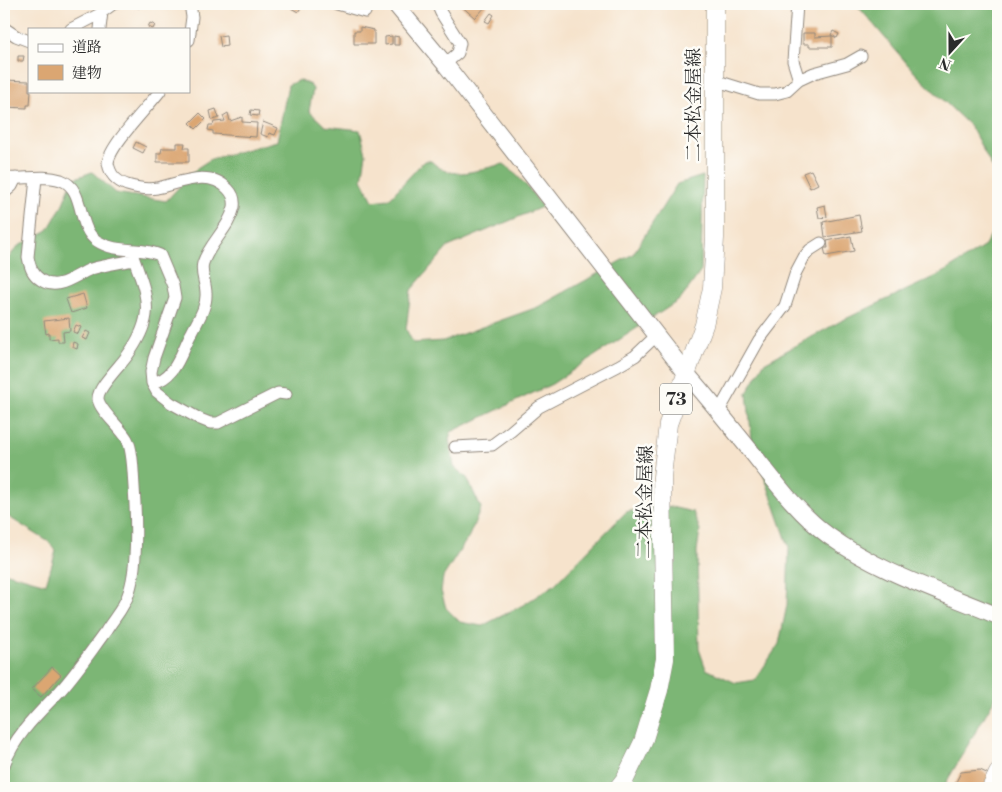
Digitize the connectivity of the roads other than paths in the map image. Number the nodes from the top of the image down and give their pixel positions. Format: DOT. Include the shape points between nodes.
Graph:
graph roads {
  1 [pos="113,4"];
  2 [pos="190,4"];
  3 [pos="337,4"];
  4 [pos="395,4"];
  5 [pos="437,4"];
  6 [pos="714,4"];
  7 [pos="797,4"];
  8 [pos="102,12"];
  9 [pos="365,12"];
  10 [pos="4,28"];
  11 [pos="73,28"];
  12 [pos="100,28"];
  13 [pos="190,32"];
  14 [pos="28,41"];
  15 [pos="861,56"];
  16 [pos="445,64"];
  17 [pos="714,80"];
  18 [pos="799,80"];
  19 [pos="159,92"];
  20 [pos="4,178"];
  21 [pos="16,178"];
  22 [pos="36,178"];
  23 [pos="4,193"];
  24 [pos="820,243"];
  25 [pos="132,255"];
  26 [pos="657,335"];
  27 [pos="686,373"];
  28 [pos="152,383"];
  29 [pos="286,394"];
  30 [pos="719,411"];
  31 [pos="455,447"];
  32 [pos="998,616"];
  33 [pos="4,765"];
  34 [pos="998,773"];
  35 [pos="618,788"];
  36 [pos="991,788"];
  1 -- 8 [label="street"];
  2 -- 13 [label="street"];
  3 -- 9 [label="street"];
  4 -- 16 [label="street"];
  5 -- 16 [label="street" via="460,43 458,53"];
  6 -- 17 [label="main road, 二本松金屋線 / 73"];
  7 -- 18 [label="street" via="793,61"];
  8 -- 11 [label="street"];
  8 -- 12 [label="street"];
  10 -- 14 [label="street"];
  15 -- 18 [label="street"];
  16 -- 26 [label="street"];
  17 -- 18 [label="street" via="759,94 787,91"];
  17 -- 27 [label="main road, 二本松金屋線 / 73" via="715,238 712,288 704,325"];
  19 -- 28 [label="street" via="113,150 108,163 113,176 139,188 156,188 197,178 211,179 228,189 234,200 225,229 202,265 206,291 203,310 174,368 165,379"];
  20 -- 21 [label="street"];
  21 -- 22 [label="street"];
  21 -- 23 [label="street"];
  22 -- 25 [label="street" via="55,179 70,185 94,240"];
  22 -- 25 [label="street" via="28,257 37,277 54,285"];
  24 -- 30 [label="street" via="804,257 785,306 759,340"];
  25 -- 28 [label="street" via="150,250 160,255 174,295 154,358"];
  25 -- 33 [label="street" via="144,290 146,318 127,357 102,388 98,398 128,441 134,489 132,581 122,608 73,677 28,724"];
  26 -- 27 [label="street"];
  26 -- 31 [label="street" via="635,356 539,407 492,445"];
  27 -- 30 [label="street"];
  27 -- 35 [label="main road, 二本松金屋線 / 73" via="668,424 662,477 665,659 643,742"];
  28 -- 29 [label="street" via="157,392 171,403 210,423 226,421 253,404 278,393"];
  30 -- 32 [label="street" via="787,498 828,535 881,567"];
  34 -- 36 [label="main road"];
}
